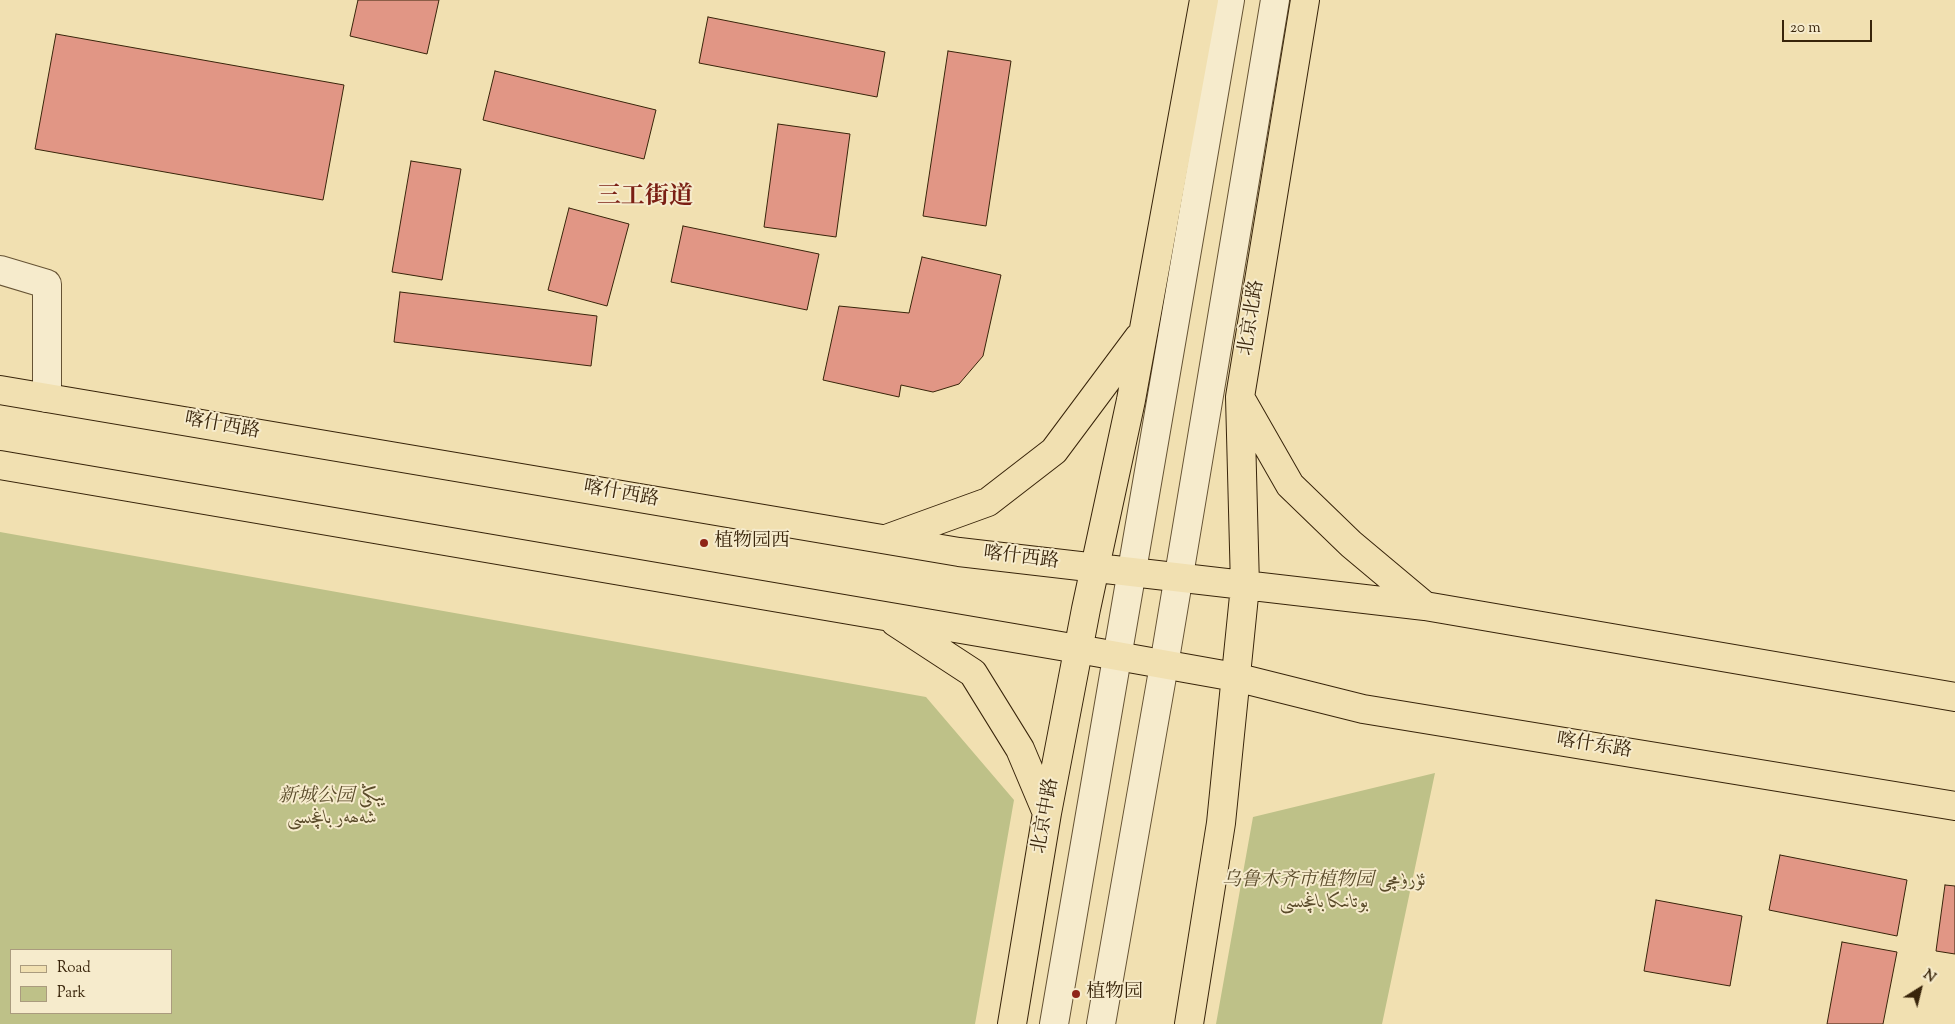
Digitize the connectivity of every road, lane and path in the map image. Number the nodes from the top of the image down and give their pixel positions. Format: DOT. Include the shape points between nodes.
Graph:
graph roads {
  1 [pos="1204,0"];
  2 [pos="1230,0"];
  3 [pos="1275,0"];
  4 [pos="1305,0"];
  5 [pos="0,270"];
  6 [pos="1141,334"];
  7 [pos="0,390"];
  8 [pos="1240,397"];
  9 [pos="47,398"];
  10 [pos="0,465"];
  11 [pos="884,539"];
  12 [pos="1095,568"];
  13 [pos="1131,572"];
  14 [pos="1179,578"];
  15 [pos="1245,586"];
  16 [pos="1425,606"];
  17 [pos="885,615"];
  18 [pos="1078,649"];
  19 [pos="1116,656"];
  20 [pos="1164,665"];
  21 [pos="1235,677"];
  22 [pos="1955,697"];
  23 [pos="1955,806"];
  24 [pos="1047,813"];
  25 [pos="1012,1024"];
  26 [pos="1054,1024"];
  27 [pos="1101,1024"];
  28 [pos="1189,1024"];
  1 -- 6 [label="main road"];
  2 -- 13 [label="lane"];
  3 -- 14 [label="lane"];
  4 -- 8 [label="main road, 北京北路"];
  5 -- 9 [label="lane" via="47,284"];
  6 -- 11 [label="main road" via="1054,451 988,502"];
  6 -- 12 [label="main road" via="1131,400"];
  7 -- 9 [label="main road, 喀什西路"];
  8 -- 15 [label="main road, 北京北路"];
  8 -- 16 [label="main road" via="1290,485 1351,544"];
  9 -- 11 [label="main road, 喀什西路"];
  10 -- 17 [label="main road"];
  11 -- 12 [label="main road, 喀什西路" via="959,552"];
  12 -- 13 [label="main road, 喀什西路"];
  12 -- 18 [label="main road, 北京中路"];
  13 -- 14 [label="main road, 喀什西路"];
  13 -- 19 [label="lane"];
  14 -- 15 [label="main road, 喀什西路"];
  14 -- 20 [label="lane"];
  15 -- 16 [label="main road"];
  15 -- 21 [label="main road, 北京北路"];
  16 -- 22 [label="main road"];
  17 -- 18 [label="main road"];
  17 -- 24 [label="main road" via="973,673 1020,748"];
  18 -- 19 [label="main road"];
  18 -- 24 [label="main road, 北京中路"];
  19 -- 20 [label="main road"];
  19 -- 26 [label="lane"];
  20 -- 21 [label="main road"];
  20 -- 27 [label="lane"];
  21 -- 23 [label="main road, 喀什东路" via="1363,709"];
  21 -- 28 [label="main road" via="1222,823"];
  24 -- 25 [label="main road, 北京中路"];
}
